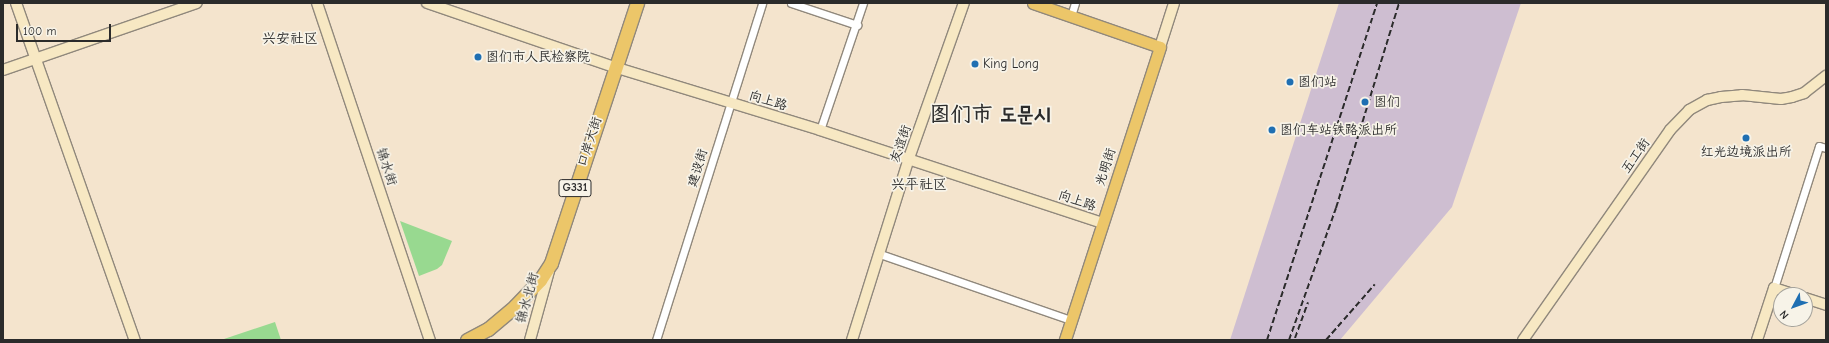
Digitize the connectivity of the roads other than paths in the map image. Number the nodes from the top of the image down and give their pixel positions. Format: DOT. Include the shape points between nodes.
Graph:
graph roads {
  1 [pos="16,3"];
  2 [pos="197,3"];
  3 [pos="317,3"];
  4 [pos="427,3"];
  5 [pos="637,3"];
  6 [pos="762,3"];
  7 [pos="791,3"];
  8 [pos="863,3"];
  9 [pos="964,3"];
  10 [pos="1033,3"];
  11 [pos="1075,3"];
  12 [pos="1174,3"];
  13 [pos="451,7"];
  14 [pos="1071,16"];
  15 [pos="856,25"];
  16 [pos="1160,47"];
  17 [pos="35,59"];
  18 [pos="614,68"];
  19 [pos="3,70"];
  20 [pos="1826,76"];
  21 [pos="731,103"];
  22 [pos="820,130"];
  23 [pos="1823,147"];
  24 [pos="909,158"];
  25 [pos="1103,223"];
  26 [pos="880,254"];
  27 [pos="551,264"];
  28 [pos="1774,287"];
  29 [pos="1773,291"];
  30 [pos="1813,301"];
  31 [pos="1826,305"];
  32 [pos="1071,320"];
  33 [pos="135,340"];
  34 [pos="430,340"];
  35 [pos="467,340"];
  36 [pos="530,340"];
  37 [pos="656,340"];
  38 [pos="852,340"];
  39 [pos="1065,340"];
  40 [pos="1523,340"];
  41 [pos="1757,340"];
  1 -- 17 [label="street"];
  2 -- 17 [label="street"];
  3 -- 34 [label="street, 锦水街"];
  4 -- 13 [label="street, 向上路"];
  5 -- 18 [label="highway, 口岸大街 / G331"];
  6 -- 21 [label="street, 建设街"];
  7 -- 15 [label="street"];
  8 -- 15 [label="street"];
  9 -- 24 [label="street, 友谊街"];
  10 -- 14 [label="main road"];
  11 -- 14 [label="street"];
  12 -- 16 [label="street, 光明街"];
  13 -- 18 [label="street, 向上路"];
  14 -- 16 [label="main road"];
  15 -- 22 [label="street"];
  16 -- 25 [label="main road, 光明街"];
  17 -- 19 [label="street"];
  17 -- 33 [label="street"];
  18 -- 21 [label="street, 向上路"];
  18 -- 27 [label="highway, 口岸大街 / G331"];
  20 -- 40 [label="street, 五工街" via="1808,90 1792,97 1721,97 1707,100 1689,110 1670,130"];
  21 -- 22 [label="street, 向上路"];
  21 -- 37 [label="street, 建设街"];
  22 -- 24 [label="street, 向上路"];
  23 -- 28 [label="street"];
  24 -- 25 [label="street, 向上路"];
  24 -- 26 [label="street, 友谊街"];
  25 -- 32 [label="main road, 光明街"];
  26 -- 32 [label="street"];
  26 -- 38 [label="street, 友谊街"];
  27 -- 35 [label="highway, 口岸大街 / G331" via="540,280 515,306 488,328"];
  27 -- 36 [label="street, 锦水北街"];
  29 -- 41 [label="street"];
  30 -- 31 [label="street"];
  32 -- 39 [label="main road, 光明街"];
}
